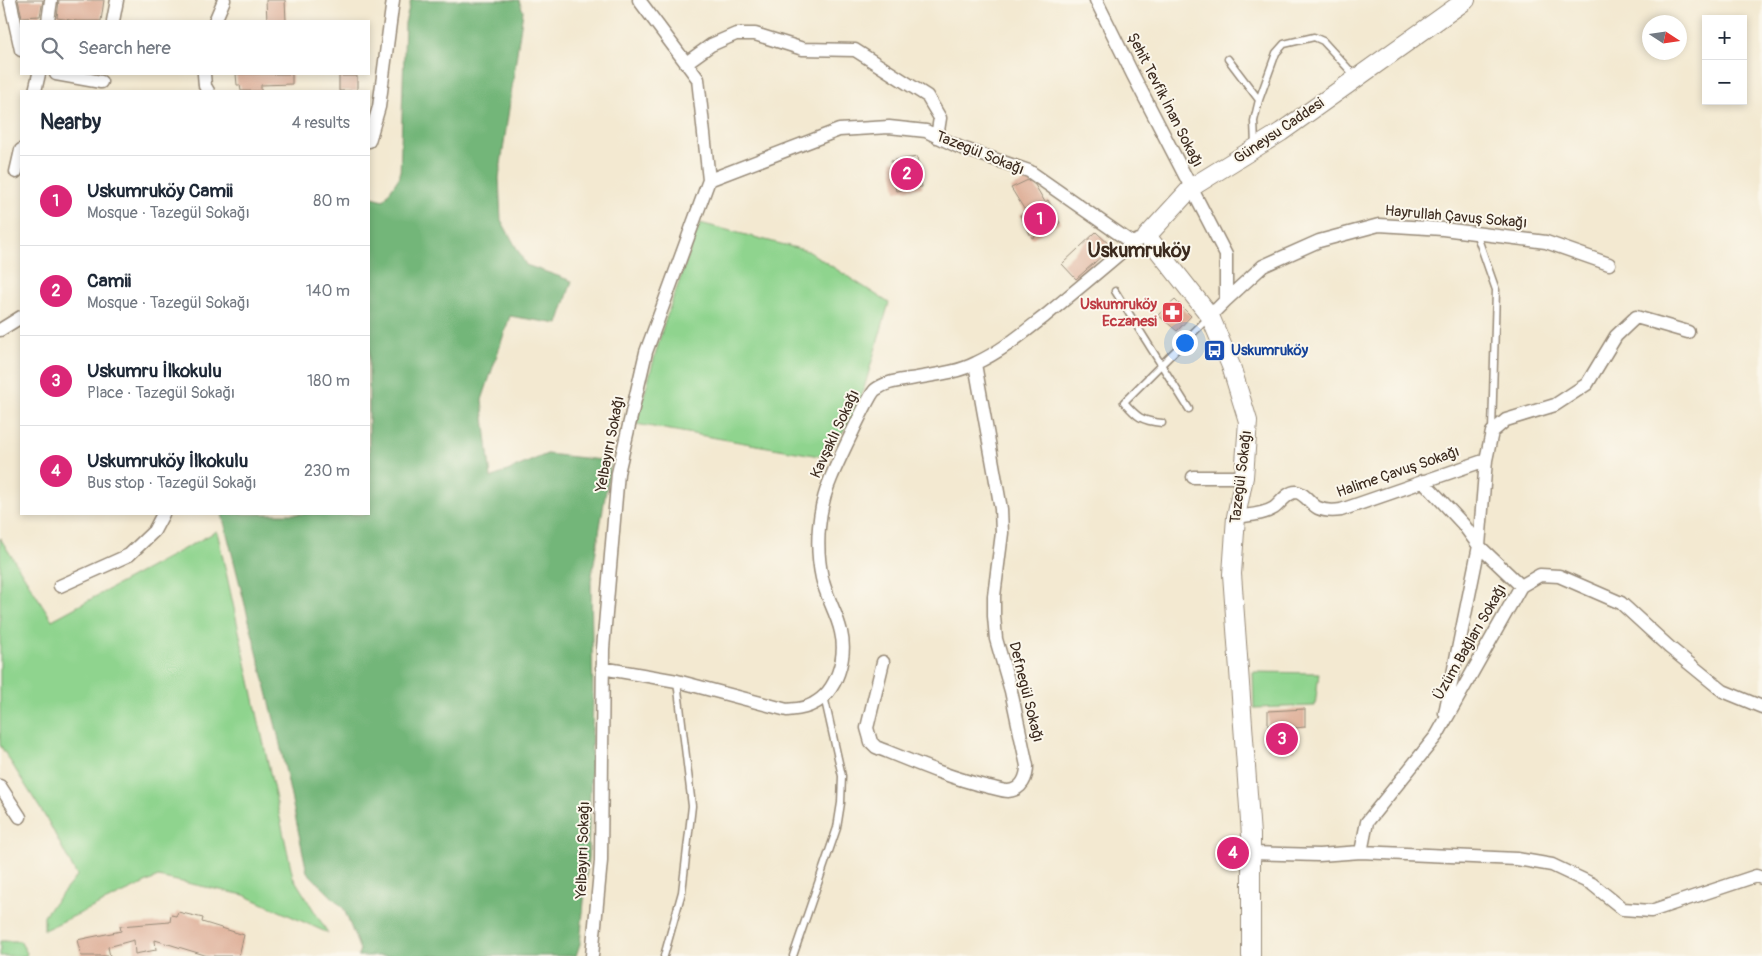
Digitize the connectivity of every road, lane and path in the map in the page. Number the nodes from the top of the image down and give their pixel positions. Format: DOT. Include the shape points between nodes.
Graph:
graph roads {
  1 [pos="10,0"];
  2 [pos="51,0"];
  3 [pos="117,0"];
  4 [pos="224,0"];
  5 [pos="393,0"];
  6 [pos="639,0"];
  7 [pos="1096,0"];
  8 [pos="1466,0"];
  9 [pos="48,20"];
  10 [pos="113,20"];
  11 [pos="215,20"];
  12 [pos="20,45"];
  13 [pos="1228,59"];
  14 [pos="686,63"];
  15 [pos="39,75"];
  16 [pos="62,75"];
  17 [pos="204,75"];
  18 [pos="1357,78"];
  19 [pos="101,82"];
  20 [pos="35,90"];
  21 [pos="208,90"];
  22 [pos="1259,100"];
  23 [pos="937,137"];
  24 [pos="370,138"];
  25 [pos="1255,147"];
  26 [pos="20,154"];
  27 [pos="16,172"];
  28 [pos="710,180"];
  29 [pos="1192,187"];
  30 [pos="1476,233"];
  31 [pos="1139,239"];
  32 [pos="1609,264"];
  33 [pos="1115,291"];
  34 [pos="1226,300"];
  35 [pos="1210,316"];
  36 [pos="20,318"];
  37 [pos="0,330"];
  38 [pos="1688,332"];
  39 [pos="975,364"];
  40 [pos="1162,364"];
  41 [pos="1188,409"];
  42 [pos="1162,423"];
  43 [pos="1492,432"];
  44 [pos="1486,460"];
  45 [pos="1193,477"];
  46 [pos="1244,477"];
  47 [pos="1423,481"];
  48 [pos="162,515"];
  49 [pos="1236,517"];
  50 [pos="1480,546"];
  51 [pos="60,586"];
  52 [pos="1521,586"];
  53 [pos="883,662"];
  54 [pos="602,668"];
  55 [pos="677,681"];
  56 [pos="824,696"];
  57 [pos="1762,707"];
  58 [pos="1442,726"];
  59 [pos="0,786"];
  60 [pos="20,817"];
  61 [pos="1361,852"];
  62 [pos="1251,853"];
  63 [pos="1762,878"];
  64 [pos="592,956"];
  65 [pos="664,956"];
  66 [pos="793,956"];
  67 [pos="1251,956"];
  1 -- 12 [label="street"];
  2 -- 9 [label="street"];
  3 -- 10 [label="street"];
  4 -- 11 [label="street"];
  5 -- 24 [label="street" via="379,107"];
  6 -- 14 [label="street, Yelbayırı Sokağı"];
  7 -- 29 [label="street, Şehit Tevfik İnan Sokağı"];
  8 -- 18 [label="street, Güneysu Caddesi"];
  13 -- 22 [label="lane"];
  14 -- 23 [label="street" via="711,45 736,34 755,34 802,49 855,50 927,96 940,118"];
  14 -- 28 [label="street, Yelbayırı Sokağı" via="698,79"];
  15 -- 20 [label="street"];
  16 -- 19 [label="street"];
  17 -- 21 [label="street"];
  18 -- 22 [label="lane" via="1324,41 1314,37 1297,40 1284,44 1276,53"];
  18 -- 25 [label="street, Güneysu Caddesi"];
  22 -- 25 [label="lane" via="1254,121"];
  23 -- 28 [label="street, Tazegül Sokağı" via="926,131 888,127 839,130"];
  23 -- 31 [label="street, Tazegül Sokağı" via="1029,171"];
  25 -- 29 [label="street, Güneysu Caddesi"];
  26 -- 27 [label="street"];
  28 -- 54 [label="street, Yelbayırı Sokağı" via="646,352 618,473"];
  29 -- 31 [label="street, Güneysu Caddesi"];
  29 -- 34 [label="street, Şehit Tevfik İnan Sokağı" via="1226,255"];
  30 -- 32 [label="street, Hayrullah Çavuş Sokağı" via="1546,242"];
  30 -- 34 [label="street, Hayrullah Çavuş Sokağı" via="1379,225 1327,239 1263,266"];
  30 -- 43 [label="lane" via="1496,290"];
  31 -- 35 [label="street, Tazegül Sokağı"];
  31 -- 39 [label="street, Kavşaklı Sokağı" via="1011,343"];
  33 -- 40 [label="lane"];
  34 -- 35 [label="street, Hayrullah Çavuş Sokağı"];
  35 -- 40 [label="lane"];
  35 -- 46 [label="street, Tazegül Sokağı" via="1231,366 1248,421"];
  36 -- 37 [label="street"];
  38 -- 43 [label="street" via="1636,317 1616,336 1587,384 1555,405 1506,420"];
  39 -- 53 [label="street, Defnegül Sokağı" via="1001,509 1002,533 994,616 996,639 1027,766 1021,785 1009,791 973,783 876,747 867,728"];
  39 -- 56 [label="street, Kavşaklı Sokağı" via="888,383 873,391 830,478 820,520 820,560 822,580 841,630 842,654 834,682"];
  40 -- 41 [label="lane"];
  40 -- 42 [label="lane" via="1124,402 1146,421"];
  43 -- 44 [label="street"];
  44 -- 47 [label="street, Halime Çavuş Sokağı"];
  44 -- 50 [label="street"];
  45 -- 46 [label="street"];
  46 -- 49 [label="street, Tazegül Sokağı"];
  47 -- 49 [label="street, Halime Çavuş Sokağı" via="1341,510 1318,508 1295,492 1273,509"];
  47 -- 50 [label="street"];
  48 -- 51 [label="street" via="154,531 129,555"];
  49 -- 62 [label="street, Tazegül Sokağı" via="1232,574"];
  50 -- 52 [label="street"];
  50 -- 58 [label="street"];
  52 -- 57 [label="street, Üzüm Bağları Sokağı" via="1540,575 1559,576 1620,603 1723,691"];
  52 -- 58 [label="street, Üzüm Bağları Sokağı"];
  54 -- 55 [label="street, Kavşaklı Sokağı"];
  54 -- 64 [label="street, Yelbayırı Sokağı" via="601,861"];
  55 -- 56 [label="street, Kavşaklı Sokağı" via="787,710 800,709"];
  55 -- 65 [label="lane" via="692,806 682,892"];
  56 -- 66 [label="lane" via="842,776 840,816"];
  58 -- 61 [label="street, Üzüm Bağları Sokağı" via="1367,822"];
  59 -- 60 [label="street"];
  61 -- 62 [label="street" via="1319,855"];
  61 -- 63 [label="street" via="1517,858 1552,865 1592,884 1623,909 1651,911 1756,876"];
  62 -- 67 [label="street, Tazegül Sokağı"];
}
